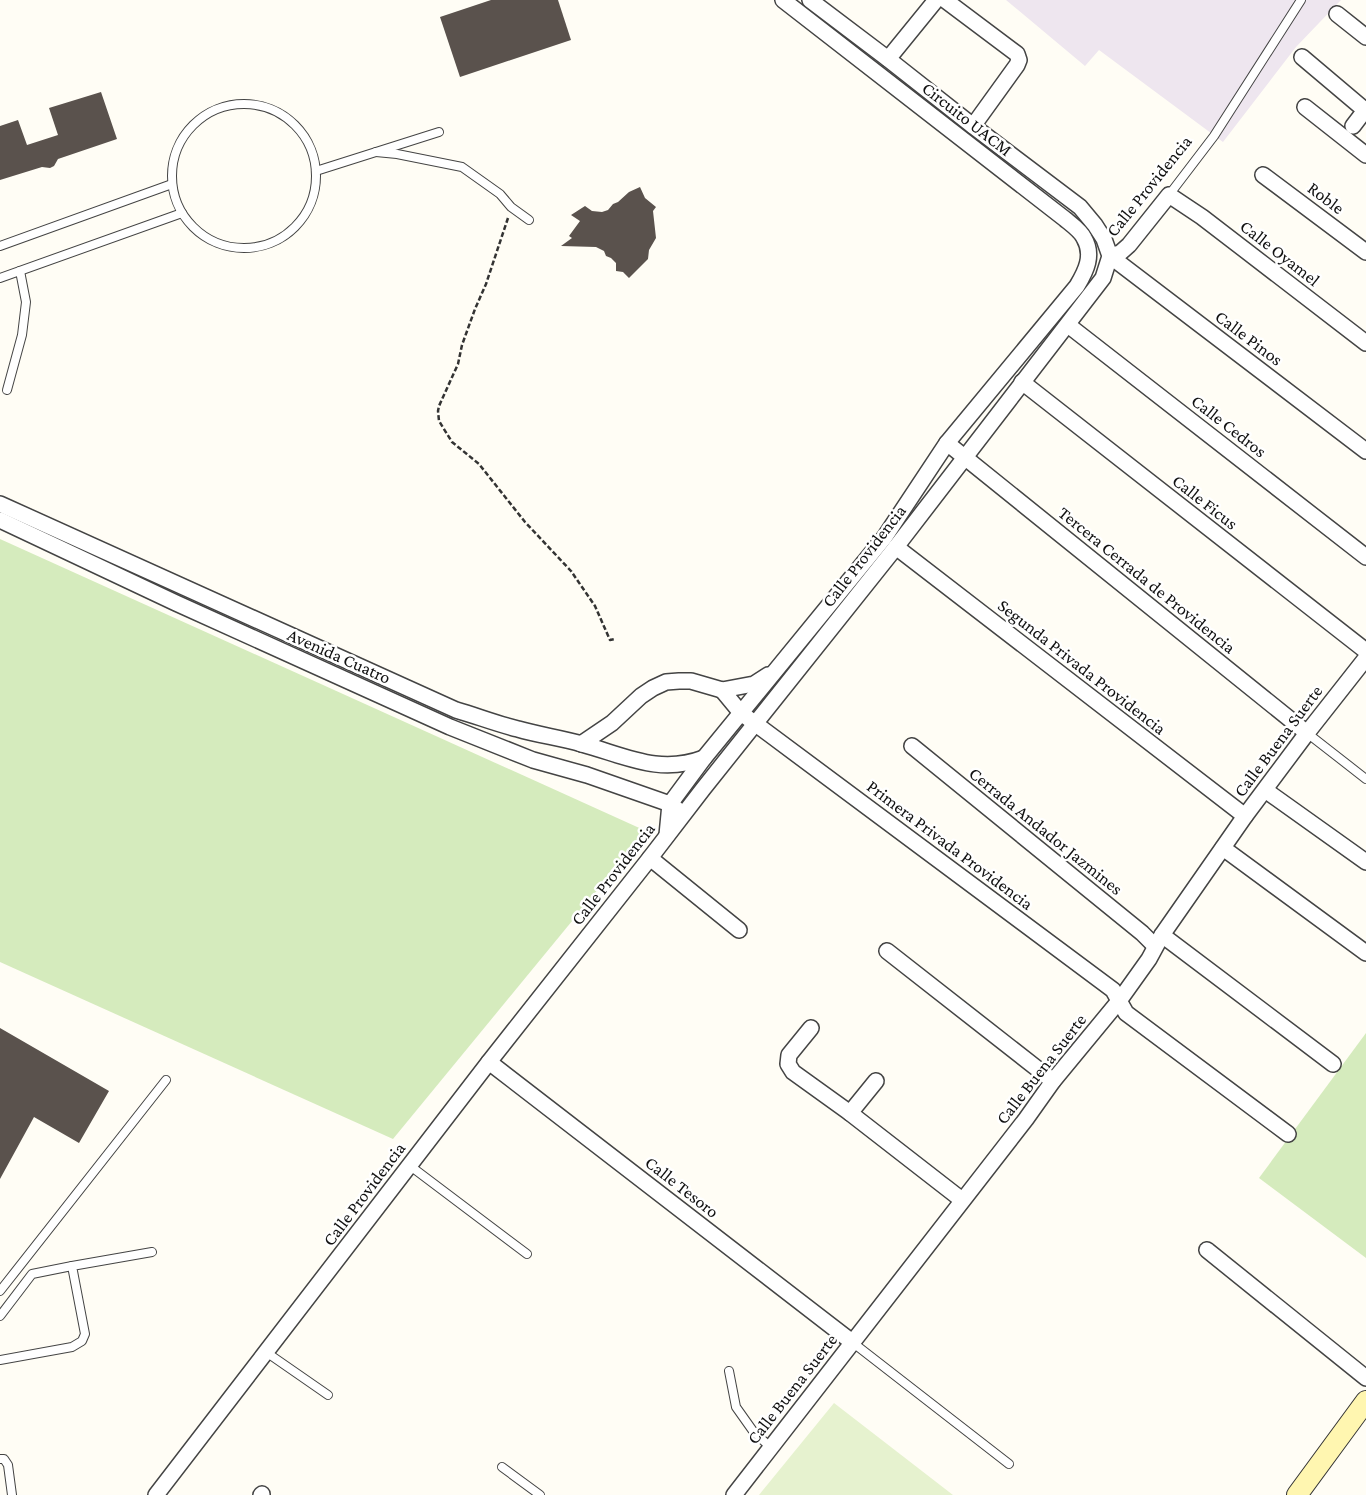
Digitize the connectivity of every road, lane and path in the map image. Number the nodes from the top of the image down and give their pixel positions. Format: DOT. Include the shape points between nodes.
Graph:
graph roads {
  1 [pos="783,0"];
  2 [pos="810,0"];
  3 [pos="936,0"];
  4 [pos="945,0"];
  5 [pos="1301,0"];
  6 [pos="1337,14"];
  7 [pos="1366,37"];
  8 [pos="1302,57"];
  9 [pos="888,59"];
  10 [pos="1304,107"];
  11 [pos="1366,110"];
  12 [pos="972,126"];
  13 [pos="1353,126"];
  14 [pos="440,132"];
  15 [pos="376,152"];
  16 [pos="1366,155"];
  17 [pos="316,171"];
  18 [pos="1263,174"];
  19 [pos="172,184"];
  20 [pos="1169,195"];
  21 [pos="511,207"];
  22 [pos="182,213"];
  23 [pos="529,220"];
  24 [pos="0,246"];
  25 [pos="1366,252"];
  26 [pos="1110,256"];
  27 [pos="20,271"];
  28 [pos="0,278"];
  29 [pos="1077,286"];
  30 [pos="1068,325"];
  31 [pos="1366,343"];
  32 [pos="1022,382"];
  33 [pos="7,390"];
  34 [pos="947,443"];
  35 [pos="1366,451"];
  36 [pos="964,458"];
  37 [pos="0,504"];
  38 [pos="0,520"];
  39 [pos="896,547"];
  40 [pos="1366,557"];
  41 [pos="183,587"];
  42 [pos="176,602"];
  43 [pos="615,639"];
  44 [pos="1366,651"];
  45 [pos="1366,658"];
  46 [pos="779,667"];
  47 [pos="722,690"];
  48 [pos="741,713"];
  49 [pos="756,723"];
  50 [pos="1307,732"];
  51 [pos="581,744"];
  52 [pos="912,746"];
  53 [pos="704,758"];
  54 [pos="1366,779"];
  55 [pos="1265,790"];
  56 [pos="670,804"];
  57 [pos="684,814"];
  58 [pos="1245,816"];
  59 [pos="667,835"];
  60 [pos="1223,848"];
  61 [pos="650,858"];
  62 [pos="1366,862"];
  63 [pos="740,930"];
  64 [pos="1159,941"];
  65 [pos="887,951"];
  66 [pos="1366,953"];
  67 [pos="1119,1001"];
  68 [pos="811,1028"];
  69 [pos="489,1062"];
  70 [pos="1333,1064"];
  71 [pos="166,1080"];
  72 [pos="876,1081"];
  73 [pos="1053,1081"];
  74 [pos="850,1113"];
  75 [pos="1288,1134"];
  76 [pos="409,1165"];
  77 [pos="962,1200"];
  78 [pos="1207,1250"];
  79 [pos="152,1252"];
  80 [pos="527,1254"];
  81 [pos="72,1266"];
  82 [pos="0,1291"];
  83 [pos="0,1316"];
  84 [pos="852,1342"];
  85 [pos="266,1352"];
  86 [pos="0,1360"];
  87 [pos="729,1370"];
  88 [pos="1366,1378"];
  89 [pos="328,1395"];
  90 [pos="1366,1401"];
  91 [pos="770,1447"];
  92 [pos="0,1459"];
  93 [pos="1009,1464"];
  94 [pos="502,1467"];
  95 [pos="12,1495"];
  96 [pos="156,1495"];
  97 [pos="540,1495"];
  98 [pos="734,1495"];
  99 [pos="1297,1495"];
  1 -- 29 [label="street, Circuito UACM" via="1066,218 1084,238 1089,252 1086,270"];
  2 -- 9 [label="street"];
  3 -- 9 [label="street"];
  4 -- 12 [label="street" via="1017,54 1019,60"];
  5 -- 20 [label="lane, Calle Providencia" via="1214,136"];
  6 -- 7 [label="street"];
  8 -- 11 [label="street"];
  9 -- 12 [label="street"];
  10 -- 16 [label="street"];
  11 -- 13 [label="street"];
  12 -- 26 [label="street" via="1080,207 1104,239"];
  14 -- 15 [label="lane"];
  15 -- 17 [label="lane"];
  15 -- 21 [label="lane" via="462,167 500,194"];
  17 -- 19 [label="lane" via="311,149 299,129 288,119 260,106 237,104 215,110 196,122 182,140 173,162"];
  17 -- 22 [label="lane" via="315,190 309,208 284,236 266,244 247,248 228,246 202,234"];
  18 -- 25 [label="street, Roble"];
  19 -- 22 [label="lane"];
  19 -- 24 [label="lane"];
  20 -- 26 [label="street, Calle Providencia" via="1129,245"];
  20 -- 31 [label="street, Calle Oyamel"];
  21 -- 23 [label="lane"];
  21 -- 43 [label="path" via="458,364 439,406 440,421 452,442 479,464 525,522 571,571 594,606 610,640"];
  22 -- 27 [label="lane"];
  26 -- 30 [label="street, Calle Providencia" via="1103,278"];
  26 -- 35 [label="street, Calle Pinos"];
  27 -- 28 [label="lane"];
  27 -- 33 [label="lane" via="26,302 22,335"];
  29 -- 34 [label="street, Calle Providencia"];
  30 -- 32 [label="street, Calle Providencia"];
  30 -- 40 [label="street, Calle Cedros"];
  32 -- 36 [label="street, Calle Providencia"];
  32 -- 44 [label="street, Calle Ficus"];
  34 -- 36 [label="street, Tercera Cerrada de Providencia"];
  34 -- 46 [label="street, Calle Providencia" via="884,538"];
  36 -- 39 [label="street, Calle Providencia"];
  36 -- 50 [label="street, Tercera Cerrada de Providencia"];
  37 -- 41 [label="street, Avenida Cuatro"];
  38 -- 42 [label="street, Avenida Cuatro"];
  39 -- 49 [label="street, Calle Providencia"];
  39 -- 58 [label="street, Segunda Privada Providencia"];
  41 -- 42 [label="street"];
  41 -- 51 [label="street, Avenida Cuatro" via="456,710"];
  42 -- 56 [label="street, Avenida Cuatro" via="450,727 533,760"];
  45 -- 50 [label="street, Calle Buena Suerte"];
  46 -- 47 [label="street" via="754,684"];
  46 -- 48 [label="street, Calle Providencia"];
  47 -- 48 [label="street, Primera Privada Providencia"];
  47 -- 51 [label="street" via="691,681 666,682 641,696 612,723"];
  48 -- 49 [label="street, Primera Privada Providencia"];
  48 -- 53 [label="street, Calle Providencia"];
  49 -- 57 [label="street, Calle Providencia"];
  49 -- 67 [label="street, Primera Privada Providencia" via="1113,990"];
  50 -- 54 [label="lane"];
  50 -- 55 [label="street, Calle Buena Suerte"];
  51 -- 53 [label="street, Avenida Cuatro" via="646,763 671,765"];
  52 -- 64 [label="street, Cerrada Andador Jazmines" via="1142,933"];
  53 -- 56 [label="street, Calle Providencia"];
  55 -- 58 [label="street, Calle Buena Suerte"];
  55 -- 62 [label="street"];
  56 -- 57 [label="street, Avenida Cuatro"];
  56 -- 59 [label="street"];
  57 -- 59 [label="street, Calle Providencia"];
  58 -- 60 [label="street, Calle Buena Suerte"];
  59 -- 61 [label="street, Calle Providencia"];
  60 -- 64 [label="street, Calle Buena Suerte"];
  60 -- 66 [label="street"];
  61 -- 63 [label="street"];
  61 -- 69 [label="street, Calle Providencia"];
  64 -- 67 [label="street, Calle Buena Suerte"];
  64 -- 70 [label="street, Cerrada Andador Jazmines"];
  65 -- 73 [label="street"];
  67 -- 73 [label="street, Calle Buena Suerte"];
  67 -- 75 [label="street, Primera Privada Providencia" via="1126,1014"];
  68 -- 74 [label="street" via="789,1055 788,1064 793,1072"];
  69 -- 76 [label="street, Calle Providencia"];
  69 -- 84 [label="street, Calle Tesoro"];
  71 -- 82 [label="lane"];
  72 -- 74 [label="street"];
  73 -- 77 [label="street, Calle Buena Suerte"];
  74 -- 77 [label="street"];
  76 -- 80 [label="lane"];
  76 -- 85 [label="street, Calle Providencia"];
  77 -- 84 [label="street, Calle Buena Suerte"];
  78 -- 88 [label="street"];
  79 -- 81 [label="lane"];
  81 -- 83 [label="lane" via="32,1274"];
  81 -- 86 [label="lane" via="85,1334 82,1341 72,1347"];
  84 -- 91 [label="street, Calle Buena Suerte"];
  84 -- 93 [label="lane"];
  85 -- 89 [label="lane"];
  85 -- 96 [label="street, Calle Providencia"];
  87 -- 91 [label="lane" via="736,1407"];
  90 -- 99 [label="street"];
  91 -- 98 [label="street, Calle Buena Suerte"];
  92 -- 95 [label="lane" via="8,1465"];
  94 -- 97 [label="lane"];
}
